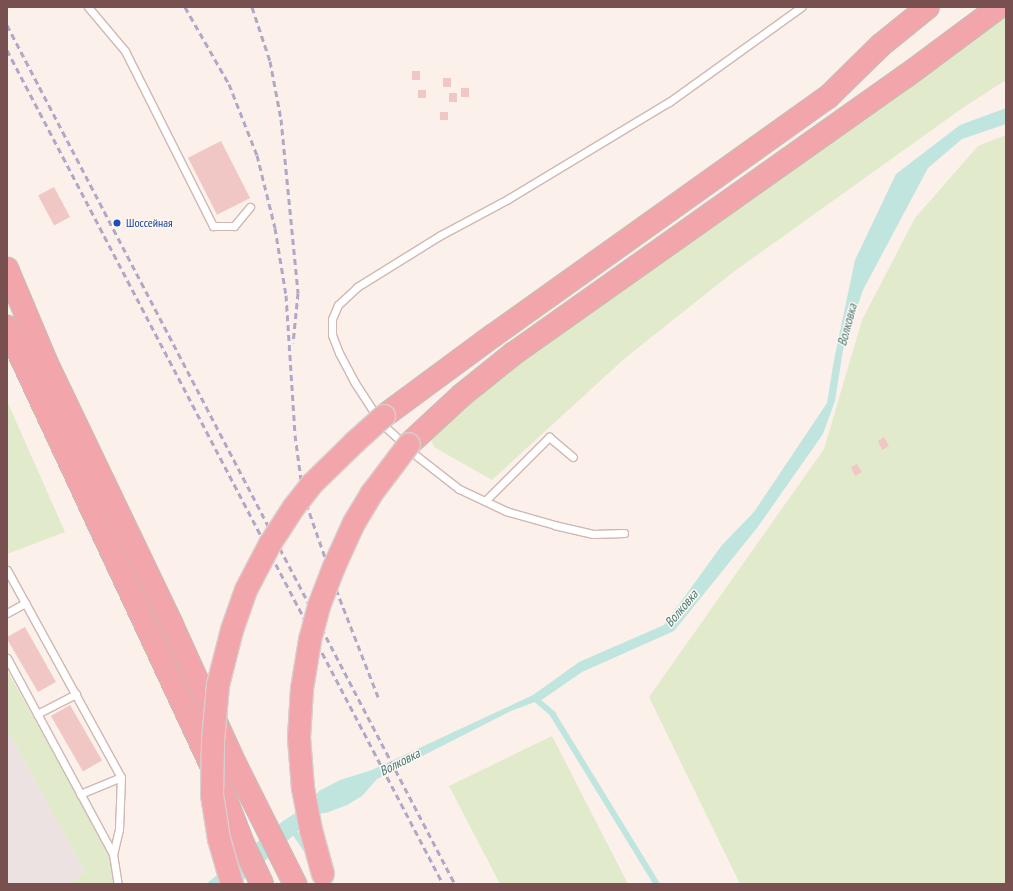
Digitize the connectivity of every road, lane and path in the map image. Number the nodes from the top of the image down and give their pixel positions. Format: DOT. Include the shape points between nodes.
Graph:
graph roads {
  1 [pos="88,7"];
  2 [pos="801,7"];
  3 [pos="928,7"];
  4 [pos="999,7"];
  5 [pos="250,207"];
  6 [pos="7,269"];
  7 [pos="7,328"];
  8 [pos="573,457"];
  9 [pos="485,502"];
  10 [pos="624,533"];
  11 [pos="7,570"];
  12 [pos="25,603"];
  13 [pos="7,613"];
  14 [pos="7,658"];
  15 [pos="76,694"];
  16 [pos="37,714"];
  17 [pos="121,777"];
  18 [pos="80,794"];
  19 [pos="113,854"];
  20 [pos="325,879"];
  21 [pos="118,884"];
  22 [pos="232,884"];
  23 [pos="262,884"];
  24 [pos="295,884"];
  1 -- 5 [label="lane" via="125,51 213,226 234,226"];
  2 -- 9 [label="lane" via="669,102 508,199 441,235 357,287 338,305 332,319 332,336 355,383 381,423 418,457 459,489"];
  3 -- 22 [label="highway, bridge" via="881,44 828,97 384,416 312,484 270,544 246,590 232,630 218,685 212,795 219,839"];
  4 -- 20 [label="highway, bridge" via="906,76 512,354 462,395 409,444 372,493 354,522 321,599 310,640 302,689 299,738 303,788 311,830"];
  6 -- 24 [label="highway" via="50,369 235,764"];
  7 -- 23 [label="highway" via="217,777 243,844"];
  8 -- 9 [label="lane" via="549,437"];
  9 -- 10 [label="lane" via="506,511 593,534"];
  11 -- 12 [label="lane"];
  12 -- 13 [label="lane"];
  12 -- 15 [label="lane"];
  14 -- 16 [label="lane"];
  15 -- 16 [label="lane"];
  15 -- 17 [label="lane"];
  16 -- 18 [label="lane"];
  17 -- 18 [label="lane"];
  17 -- 19 [label="lane" via="120,830"];
  18 -- 19 [label="lane"];
  19 -- 21 [label="lane"];
}
